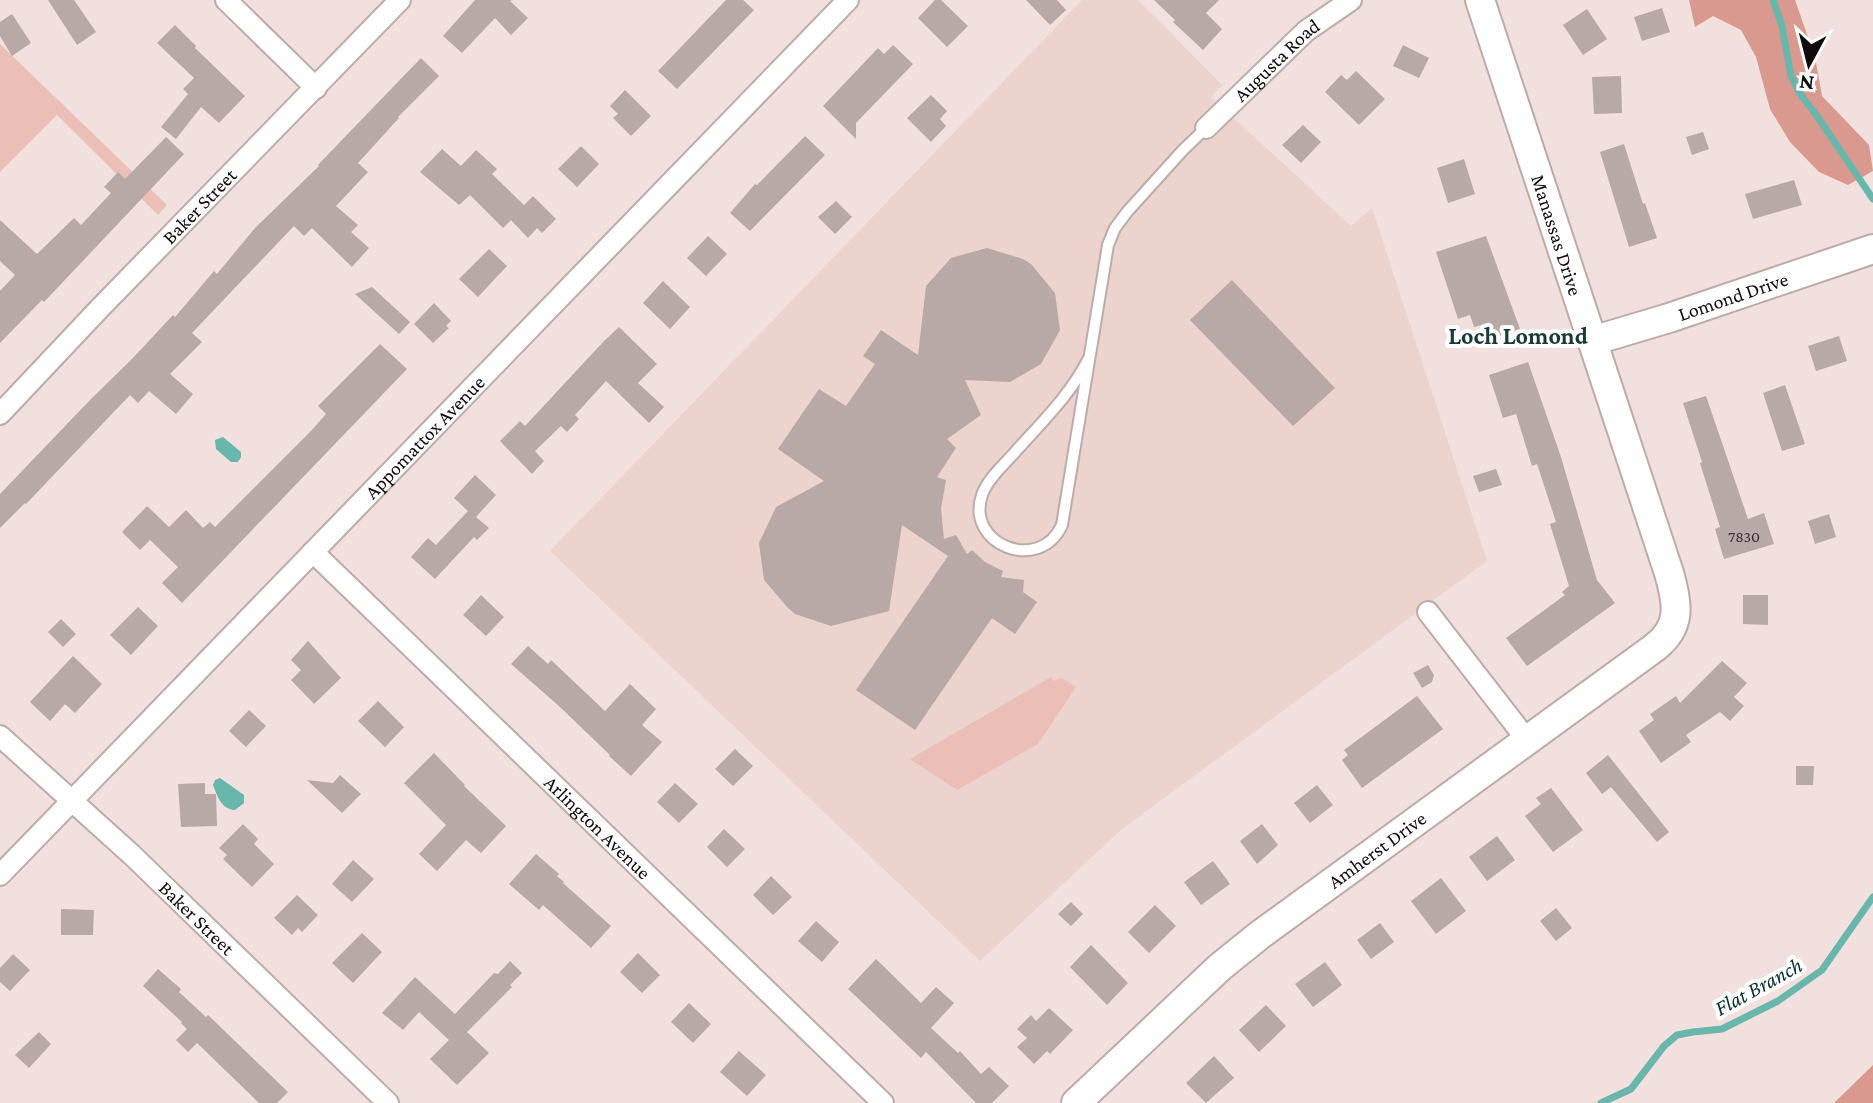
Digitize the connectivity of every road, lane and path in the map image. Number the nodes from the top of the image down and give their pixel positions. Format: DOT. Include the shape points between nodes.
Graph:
graph roads {
  1 [pos="226,0"];
  2 [pos="400,0"];
  3 [pos="848,0"];
  4 [pos="1351,0"];
  5 [pos="1480,0"];
  6 [pos="316,88"];
  7 [pos="1206,128"];
  8 [pos="1873,249"];
  9 [pos="1592,341"];
  10 [pos="1089,358"];
  11 [pos="0,414"];
  12 [pos="313,552"];
  13 [pos="1676,607"];
  14 [pos="1428,612"];
  15 [pos="0,736"];
  16 [pos="1527,740"];
  17 [pos="71,800"];
  18 [pos="0,875"];
  19 [pos="388,1103"];
  20 [pos="883,1103"];
  21 [pos="1076,1103"];
  1 -- 6 [label="street"];
  2 -- 6 [label="street, Baker Street"];
  3 -- 12 [label="street, Appomattox Avenue"];
  4 -- 7 [label="street, Augusta Road" via="1306,31"];
  5 -- 9 [label="street, Manassas Drive"];
  6 -- 11 [label="street, Baker Street"];
  7 -- 10 [label="lane" via="1115,228 1102,269"];
  8 -- 9 [label="street, Lomond Drive"];
  9 -- 13 [label="street, Manassas Drive"];
  10 -- 10 [label="lane" via="1069,393 981,496 984,527 1008,548 1040,547 1060,529"];
  12 -- 17 [label="street, Appomattox Avenue"];
  12 -- 20 [label="street, Arlington Avenue"];
  13 -- 16 [label="street, Amherst Drive" via="1663,641"];
  14 -- 16 [label="street"];
  15 -- 17 [label="street, Baker Street"];
  16 -- 21 [label="street, Amherst Drive" via="1220,967"];
  17 -- 18 [label="street, Appomattox Avenue"];
  17 -- 19 [label="street, Baker Street"];
}
